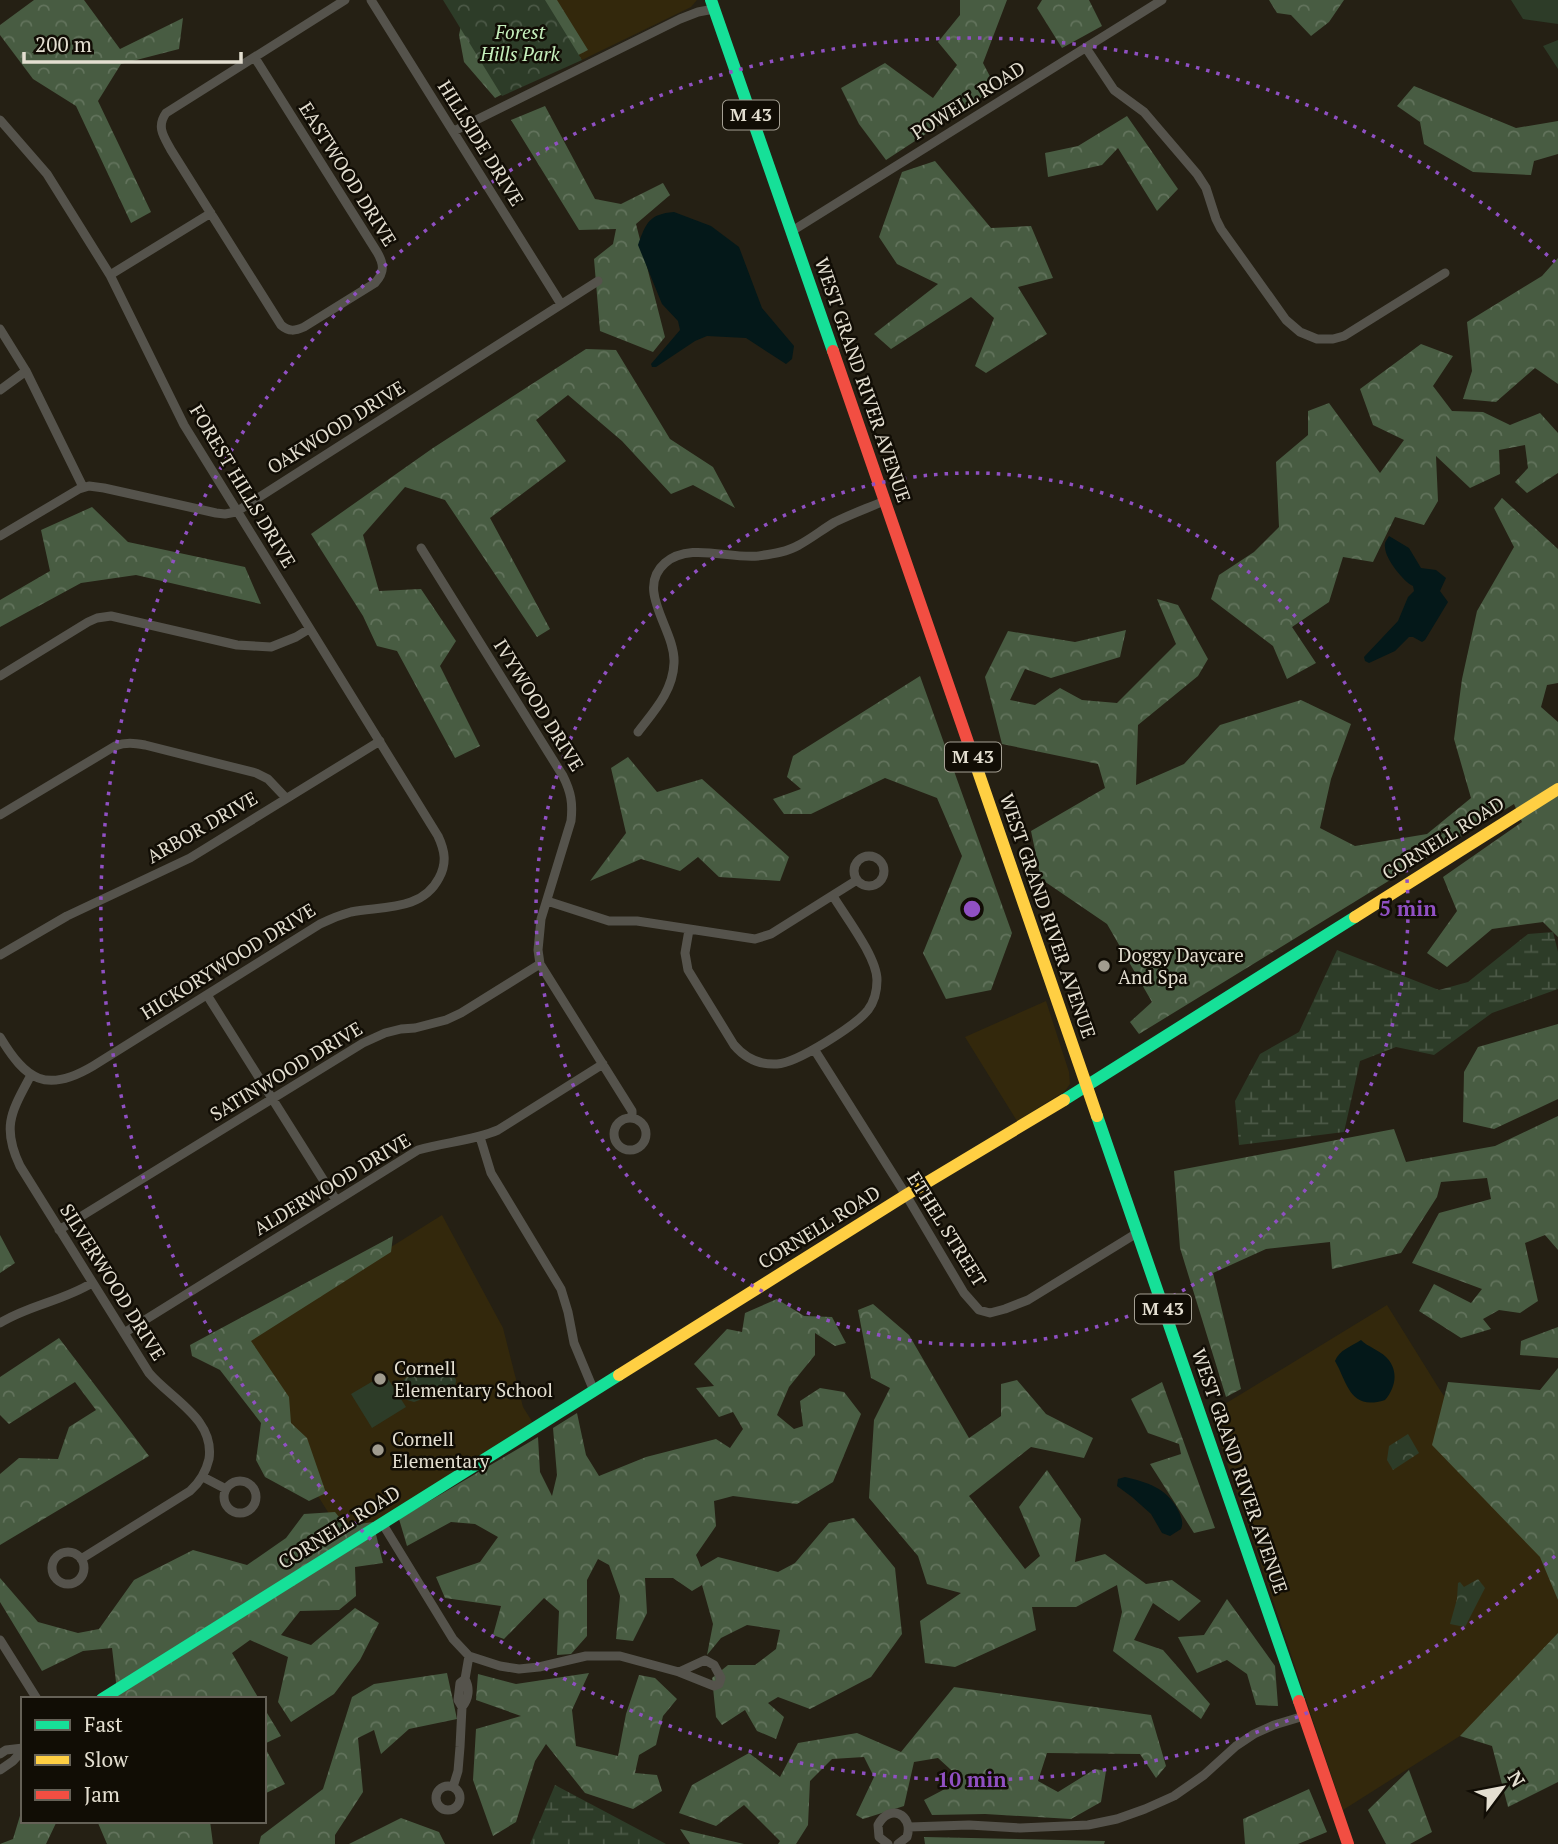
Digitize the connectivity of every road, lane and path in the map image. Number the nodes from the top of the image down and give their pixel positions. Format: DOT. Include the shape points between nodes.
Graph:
graph roads {
  1 [pos="345,0"];
  2 [pos="372,0"];
  3 [pos="1162,0"];
  4 [pos="712,4"];
  5 [pos="1086,47"];
  6 [pos="255,58"];
  7 [pos="0,120"];
  8 [pos="454,131"];
  9 [pos="211,213"];
  10 [pos="792,231"];
  11 [pos="1445,273"];
  12 [pos="110,275"];
  13 [pos="597,281"];
  14 [pos="561,304"];
  15 [pos="0,329"];
  16 [pos="26,371"];
  17 [pos="0,390"];
  18 [pos="83,487"];
  19 [pos="884,502"];
  20 [pos="236,512"];
  21 [pos="0,536"];
  22 [pos="421,548"];
  23 [pos="309,629"];
  24 [pos="0,676"];
  25 [pos="638,732"];
  26 [pos="380,741"];
  27 [pos="1558,789"];
  28 [pos="286,798"];
  29 [pos="0,815"];
  30 [pos="442,873"];
  31 [pos="857,880"];
  32 [pos="832,896"];
  33 [pos="547,901"];
  34 [pos="689,930"];
  35 [pos="0,955"];
  36 [pos="540,964"];
  37 [pos="207,995"];
  38 [pos="0,1037"];
  39 [pos="814,1049"];
  40 [pos="603,1064"];
  41 [pos="32,1075"];
  42 [pos="1086,1086"];
  43 [pos="272,1098"];
  44 [pos="632,1118"];
  45 [pos="481,1137"];
  46 [pos="906,1195"];
  47 [pos="336,1200"];
  48 [pos="59,1230"];
  49 [pos="1137,1233"];
  50 [pos="92,1283"];
  51 [pos="0,1323"];
  52 [pos="124,1333"];
  53 [pos="594,1391"];
  54 [pos="203,1477"];
  55 [pos="226,1489"];
  56 [pos="382,1523"];
  57 [pos="81,1559"];
  58 [pos="0,1640"];
  59 [pos="469,1656"];
  60 [pos="679,1672"];
  61 [pos="36,1697"];
  62 [pos="105,1697"];
  63 [pos="1304,1716"];
  64 [pos="21,1749"];
  65 [pos="21,1751"];
  66 [pos="0,1754"];
  67 [pos="0,1770"];
  68 [pos="453,1787"];
  69 [pos="909,1827"];
  70 [pos="888,1844"];
  71 [pos="898,1844"];
  72 [pos="1348,1844"];
  1 -- 6 [label="street"];
  2 -- 8 [label="street, HILLSIDE DRIVE"];
  3 -- 5 [label="street, POWELL ROAD"];
  4 -- 8 [label="street"];
  4 -- 10 [label="main road, WEST GRAND RIVER AVENUE / M 43"];
  5 -- 10 [label="street, POWELL ROAD"];
  5 -- 11 [label="street" via="1114,90 1144,112 1198,174 1221,229 1286,320 1300,332 1323,340 1344,336"];
  6 -- 9 [label="street" via="166,113 160,125"];
  6 -- 9 [label="street, EASTWOOD DRIVE" via="377,252 382,274 375,283 304,327 286,329"];
  7 -- 12 [label="street, FOREST HILLS DRIVE" via="47,174"];
  8 -- 14 [label="street, HILLSIDE DRIVE"];
  9 -- 12 [label="street"];
  10 -- 19 [label="main road, WEST GRAND RIVER AVENUE / M 43"];
  12 -- 20 [label="street, FOREST HILLS DRIVE" via="184,425"];
  13 -- 14 [label="street, OAKWOOD DRIVE"];
  14 -- 20 [label="street, OAKWOOD DRIVE"];
  15 -- 16 [label="street"];
  16 -- 17 [label="street"];
  16 -- 18 [label="street"];
  18 -- 20 [label="street" via="216,513"];
  18 -- 21 [label="street"];
  19 -- 25 [label="street" via="842,518 800,545 776,554 742,557 685,552 666,562 656,576 653,593 673,646 672,679 664,698"];
  19 -- 42 [label="main road, WEST GRAND RIVER AVENUE / M 43"];
  20 -- 23 [label="street, FOREST HILLS DRIVE"];
  22 -- 33 [label="street, IVYWOOD DRIVE" via="570,792 571,821"];
  23 -- 24 [label="street" via="271,647 237,645 111,616 97,618"];
  23 -- 26 [label="street, FOREST HILLS DRIVE"];
  26 -- 28 [label="street, ARBOR DRIVE"];
  26 -- 30 [label="street, FOREST HILLS DRIVE" via="438,836 445,858"];
  27 -- 42 [label="main road, CORNELL ROAD"];
  28 -- 29 [label="street" via="256,773 124,743"];
  28 -- 35 [label="street, ARBOR DRIVE" via="190,859 78,910"];
  30 -- 37 [label="street, HICKORYWOOD DRIVE" via="430,892 414,902 332,918"];
  31 -- 32 [label="street"];
  32 -- 34 [label="street" via="761,938"];
  32 -- 39 [label="street" via="873,960 876,994 867,1012"];
  33 -- 34 [label="street" via="609,921"];
  33 -- 36 [label="street, IVYWOOD DRIVE" via="538,934"];
  34 -- 39 [label="street" via="688,970 740,1051 772,1064 789,1062"];
  36 -- 40 [label="street"];
  36 -- 43 [label="street, SATINWOOD DRIVE" via="461,1013 432,1025 374,1037"];
  37 -- 41 [label="street, HICKORYWOOD DRIVE" via="74,1077 57,1081"];
  37 -- 43 [label="street"];
  38 -- 41 [label="street"];
  39 -- 46 [label="street, ETHEL STREET"];
  40 -- 44 [label="street"];
  40 -- 45 [label="street, ALDERWOOD DRIVE"];
  41 -- 48 [label="street, SILVERWOOD DRIVE" via="13,1111 10,1139 20,1166"];
  42 -- 46 [label="main road, CORNELL ROAD"];
  42 -- 49 [label="main road, WEST GRAND RIVER AVENUE / M 43"];
  43 -- 47 [label="street"];
  43 -- 48 [label="street, SATINWOOD DRIVE"];
  45 -- 47 [label="street, ALDERWOOD DRIVE" via="418,1150"];
  45 -- 53 [label="street" via="491,1173 561,1289 574,1343"];
  46 -- 49 [label="street, ETHEL STREET" via="964,1293 985,1313 1028,1300"];
  46 -- 53 [label="main road, CORNELL ROAD"];
  47 -- 52 [label="street, ALDERWOOD DRIVE"];
  48 -- 50 [label="street, SILVERWOOD DRIVE"];
  49 -- 63 [label="main road, WEST GRAND RIVER AVENUE / M 43"];
  50 -- 51 [label="street"];
  50 -- 52 [label="street, SILVERWOOD DRIVE"];
  52 -- 54 [label="street, SILVERWOOD DRIVE" via="156,1381 204,1428 210,1450"];
  53 -- 56 [label="main road, CORNELL ROAD"];
  54 -- 55 [label="street"];
  54 -- 57 [label="street" via="190,1491"];
  56 -- 59 [label="street" via="453,1639"];
  56 -- 62 [label="main road, CORNELL ROAD"];
  58 -- 61 [label="street"];
  59 -- 60 [label="street" via="519,1669 586,1656 620,1656"];
  59 -- 68 [label="street" via="460,1683 459,1759"];
  63 -- 69 [label="street" via="1254,1734 1174,1796 1117,1819 1034,1828"];
  63 -- 72 [label="main road, WEST GRAND RIVER AVENUE / M 43"];
  64 -- 66 [label="street"];
  65 -- 67 [label="street"];
  69 -- 70 [label="street" via="897,1814 882,1817 878,1833"];
  69 -- 71 [label="street" via="907,1837"];
}
